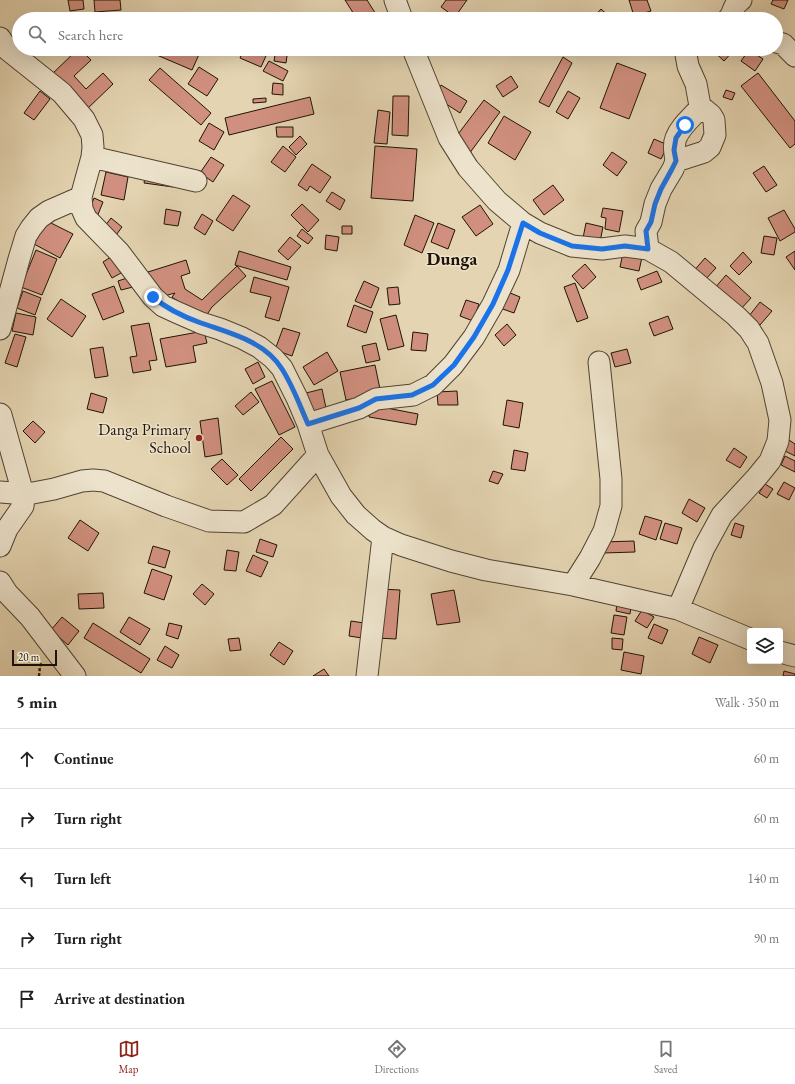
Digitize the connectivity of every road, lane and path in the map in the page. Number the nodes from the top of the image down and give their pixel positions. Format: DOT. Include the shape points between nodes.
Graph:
graph roads {
  1 [pos="395,0"];
  2 [pos="741,0"];
  3 [pos="399,12"];
  4 [pos="732,12"];
  5 [pos="0,38"];
  6 [pos="783,44"];
  7 [pos="12,53"];
  8 [pos="16,56"];
  9 [pos="416,56"];
  10 [pos="686,56"];
  11 [pos="795,56"];
  12 [pos="700,106"];
  13 [pos="92,157"];
  14 [pos="676,161"];
  15 [pos="196,180"];
  16 [pos="81,197"];
  17 [pos="523,223"];
  18 [pos="648,249"];
  19 [pos="0,329"];
  20 [pos="599,362"];
  21 [pos="0,414"];
  22 [pos="308,424"];
  23 [pos="318,455"];
  24 [pos="0,492"];
  25 [pos="23,493"];
  26 [pos="383,537"];
  27 [pos="0,546"];
  28 [pos="0,582"];
  29 [pos="573,585"];
  30 [pos="678,609"];
  31 [pos="747,638"];
  32 [pos="783,653"];
  33 [pos="795,656"];
  34 [pos="75,676"];
  35 [pos="367,676"];
  1 -- 3 [label="street"];
  2 -- 4 [label="street"];
  5 -- 7 [label="street"];
  6 -- 11 [label="street"];
  8 -- 13 [label="street" via="62,93 84,119 92,135"];
  9 -- 17 [label="street" via="456,152 497,201"];
  10 -- 12 [label="street"];
  12 -- 14 [label="street" via="676,138"];
  12 -- 14 [label="street" via="714,120 715,135 710,147 704,152"];
  13 -- 15 [label="street"];
  13 -- 16 [label="street"];
  14 -- 18 [label="street" via="661,189 646,231"];
  16 -- 19 [label="street" via="49,210 26,236"];
  16 -- 22 [label="street" via="86,218 119,252 153,297 163,306 242,338 273,358 282,368"];
  17 -- 18 [label="street" via="572,246 602,249 625,246"];
  17 -- 22 [label="street" via="508,270 493,304 454,365 433,385 412,395 376,399 359,408"];
  18 -- 30 [label="street" via="672,262 749,329 758,343 772,384 780,420 778,441 770,461 722,515 704,548"];
  20 -- 29 [label="street" via="611,479 611,506 604,531"];
  21 -- 25 [label="street"];
  22 -- 23 [label="street"];
  23 -- 25 [label="street" via="272,505 244,522 209,521 104,481 82,481 40,492"];
  23 -- 26 [label="street" via="341,496 356,515"];
  24 -- 25 [label="street"];
  25 -- 27 [label="street" via="23,506 7,529"];
  26 -- 29 [label="street" via="401,545 486,570"];
  26 -- 35 [label="street"];
  28 -- 34 [label="street"];
  29 -- 30 [label="street"];
  30 -- 31 [label="street"];
  32 -- 33 [label="street"];
}
